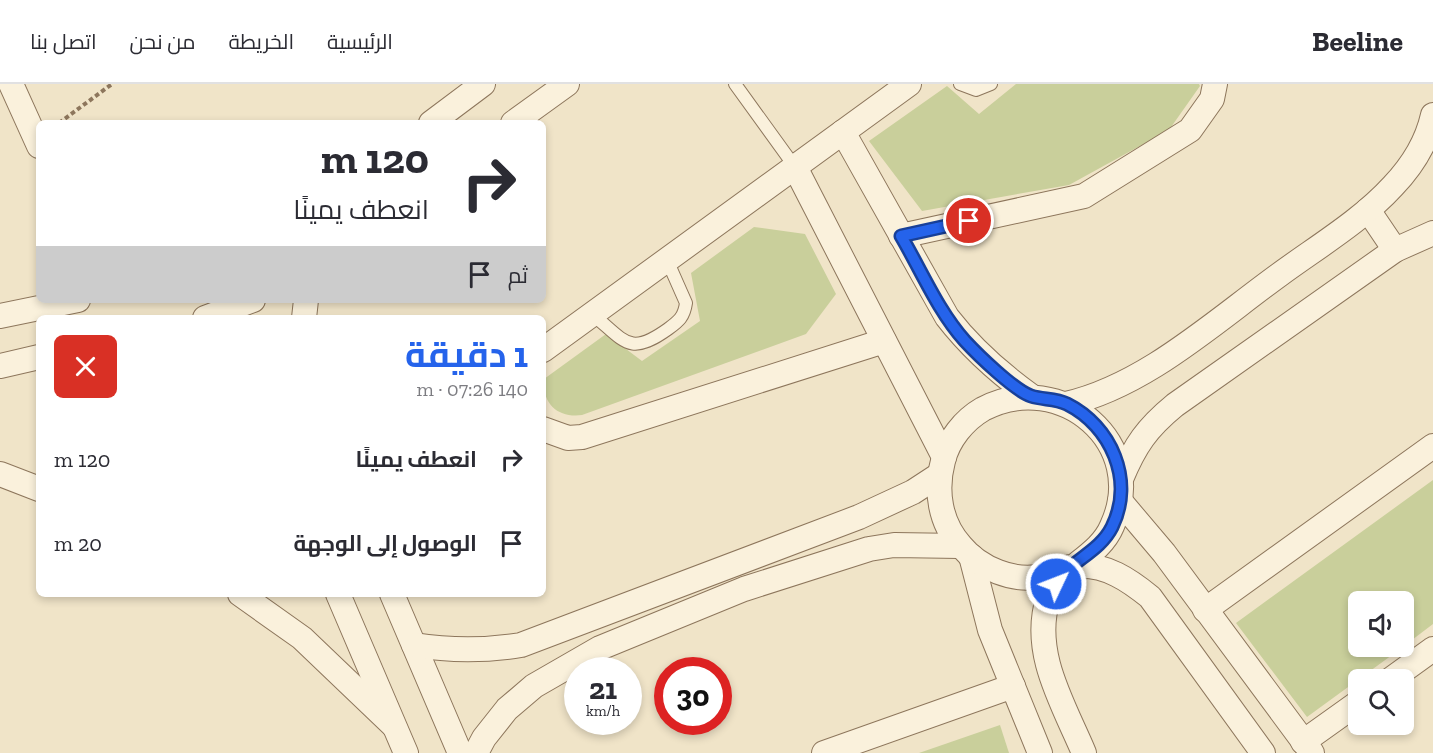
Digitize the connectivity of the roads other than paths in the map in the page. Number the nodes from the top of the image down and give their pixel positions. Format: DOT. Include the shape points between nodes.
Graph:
graph roads {
  1 [pos="11,84"];
  2 [pos="483,84"];
  3 [pos="567,84"];
  4 [pos="735,84"];
  5 [pos="909,84"];
  6 [pos="960,84"];
  7 [pos="992,84"];
  8 [pos="1215,84"];
  9 [pos="1433,115"];
  10 [pos="435,120"];
  11 [pos="517,120"];
  12 [pos="843,132"];
  13 [pos="36,139"];
  14 [pos="795,167"];
  15 [pos="1368,210"];
  16 [pos="1433,233"];
  17 [pos="901,236"];
  18 [pos="1395,250"];
  19 [pos="667,260"];
  20 [pos="63,303"];
  21 [pos="245,303"];
  22 [pos="592,314"];
  23 [pos="213,315"];
  24 [pos="0,316"];
  25 [pos="884,341"];
  26 [pos="546,348"];
  27 [pos="36,358"];
  28 [pos="0,366"];
  29 [pos="1031,396"];
  30 [pos="1066,404"];
  31 [pos="546,430"];
  32 [pos="1433,446"];
  33 [pos="941,466"];
  34 [pos="0,474"];
  35 [pos="36,488"];
  36 [pos="1121,490"];
  37 [pos="966,551"];
  38 [pos="1070,568"];
  39 [pos="244,597"];
  40 [pos="339,597"];
  41 [pos="393,597"];
  42 [pos="1205,610"];
  43 [pos="557,632"];
  44 [pos="414,645"];
  45 [pos="1433,649"];
  46 [pos="566,657"];
  47 [pos="584,657"];
  48 [pos="564,669"];
  49 [pos="1405,669"];
  50 [pos="1013,686"];
  51 [pos="1348,712"];
  52 [pos="393,725"];
  53 [pos="1307,748"];
  54 [pos="406,753"];
  55 [pos="460,753"];
  56 [pos="476,753"];
  57 [pos="824,753"];
  58 [pos="1040,753"];
  59 [pos="1084,753"];
  60 [pos="1263,753"];
  1 -- 13 [label="street"];
  2 -- 10 [label="street"];
  3 -- 11 [label="street"];
  4 -- 14 [label="lane"];
  5 -- 12 [label="street"];
  6 -- 7 [label="lane" via="976,90"];
  8 -- 17 [label="street" via="1212,99 1190,130 1084,196"];
  9 -- 15 [label="street" via="1415,159"];
  12 -- 14 [label="street"];
  12 -- 17 [label="street"];
  14 -- 19 [label="street"];
  14 -- 25 [label="street"];
  15 -- 18 [label="street"];
  15 -- 30 [label="street" via="1150,368 1095,397"];
  16 -- 18 [label="street"];
  17 -- 29 [label="street" via="964,340"];
  18 -- 36 [label="street" via="1151,425 1133,449"];
  19 -- 22 [label="street"];
  19 -- 22 [label="lane" via="686,303 680,321 639,345 622,340"];
  20 -- 24 [label="street"];
  21 -- 23 [label="street"];
  22 -- 26 [label="street"];
  25 -- 31 [label="street" via="582,437 568,438"];
  25 -- 33 [label="street"];
  27 -- 28 [label="street"];
  29 -- 30 [label="street"];
  29 -- 33 [label="street" via="1012,398 977,413 951,440"];
  30 -- 36 [label="street" via="1093,421 1112,447"];
  32 -- 42 [label="street"];
  33 -- 37 [label="street" via="942,513"];
  33 -- 43 [label="street" via="913,492 859,517"];
  34 -- 35 [label="street"];
  36 -- 38 [label="street" via="1112,527 1097,549"];
  36 -- 42 [label="street"];
  37 -- 38 [label="street" via="991,569 1015,577 1039,578"];
  37 -- 47 [label="street" via="894,545 869,549 744,590"];
  37 -- 50 [label="street" via="990,630"];
  38 -- 59 [label="street" via="1048,597 1042,640 1046,662"];
  38 -- 60 [label="street" via="1109,570 1150,597"];
  39 -- 52 [label="street" via="302,638"];
  40 -- 52 [label="street"];
  41 -- 44 [label="street"];
  42 -- 53 [label="street"];
  43 -- 44 [label="street" via="521,645 486,651"];
  43 -- 46 [label="street"];
  44 -- 55 [label="street"];
  45 -- 49 [label="street"];
  48 -- 56 [label="street" via="534,686 507,709"];
  50 -- 57 [label="street"];
  50 -- 58 [label="street"];
  51 -- 53 [label="street"];
  52 -- 54 [label="street"];
}
